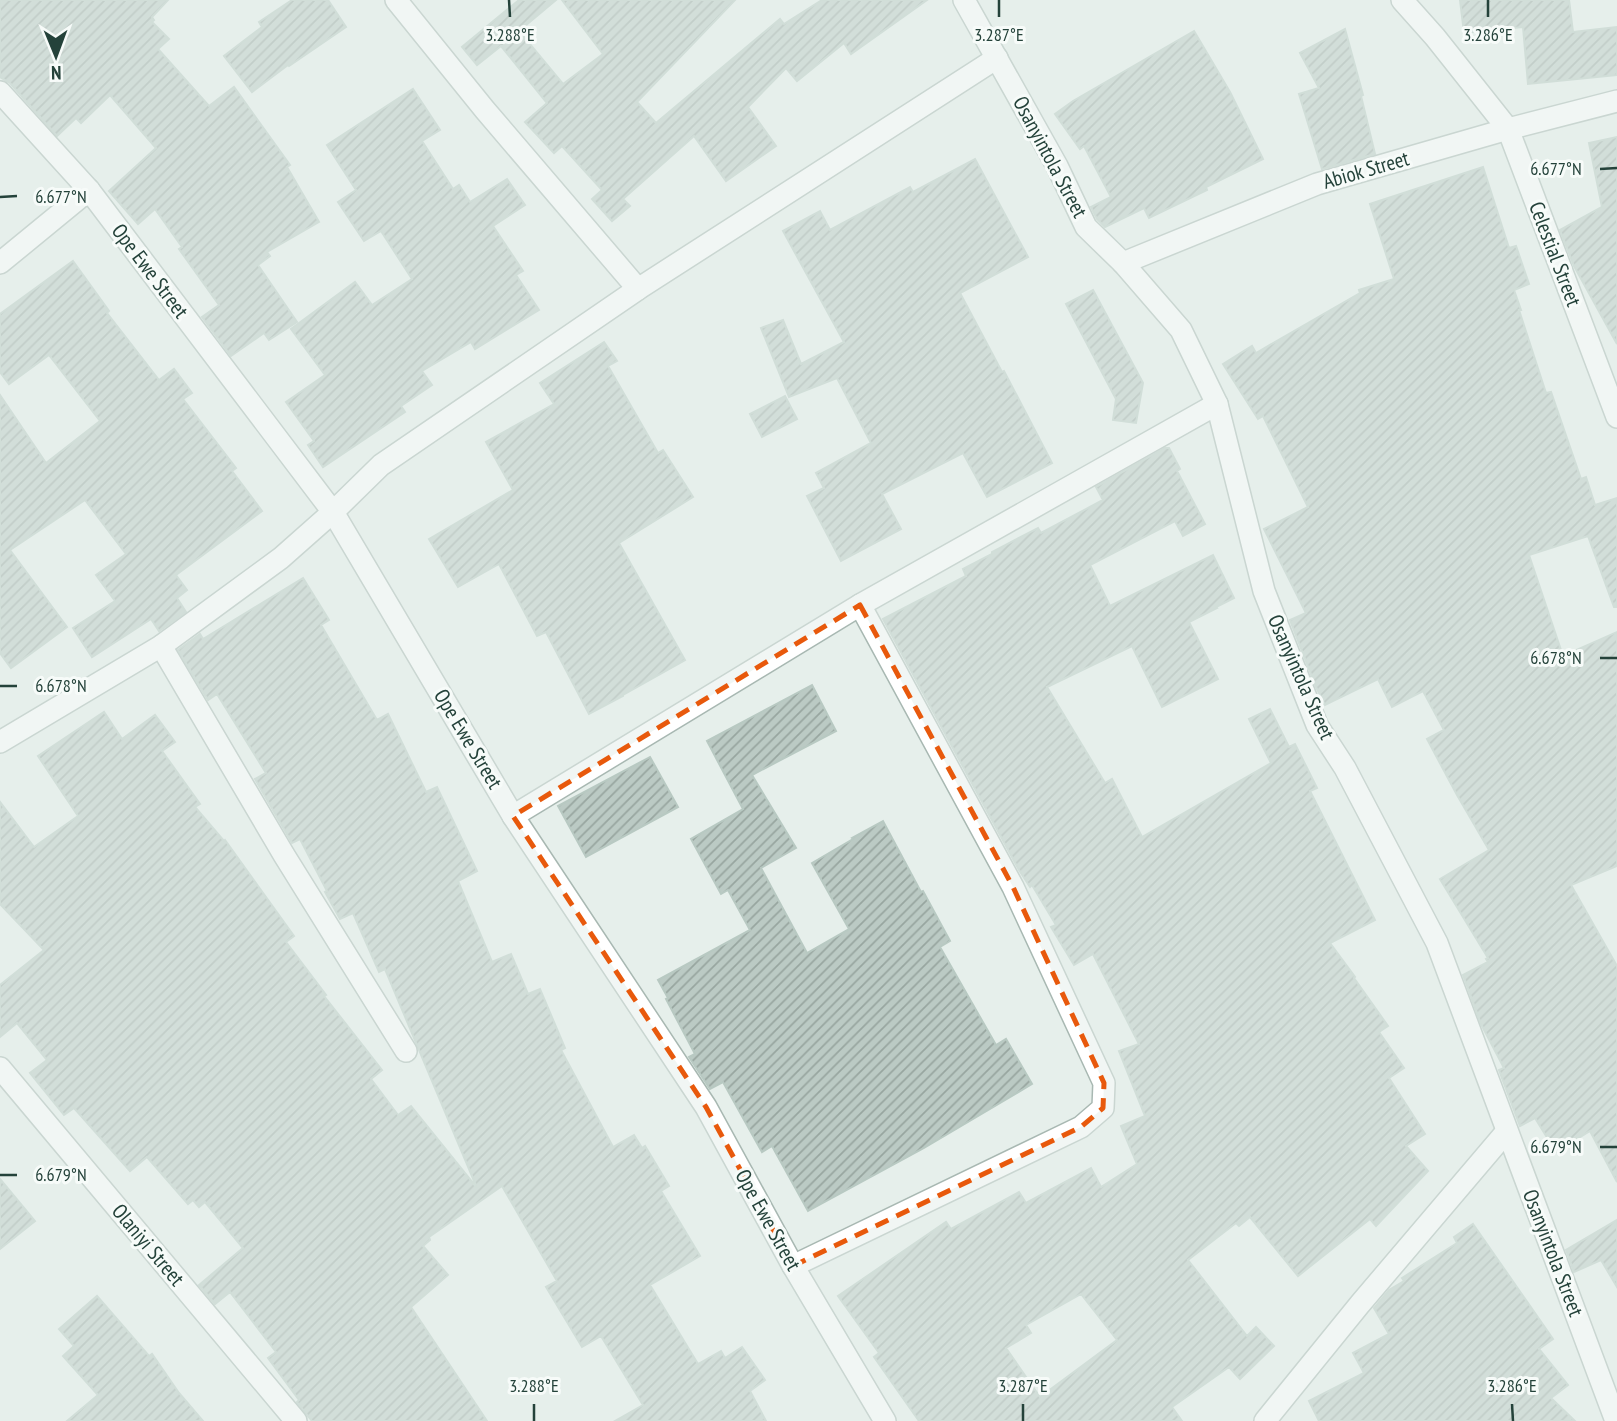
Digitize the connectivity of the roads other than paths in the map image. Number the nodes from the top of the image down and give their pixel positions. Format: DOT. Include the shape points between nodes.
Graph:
graph roads {
  1 [pos="396,0"];
  2 [pos="964,0"];
  3 [pos="1402,0"];
  4 [pos="997,58"];
  5 [pos="0,92"];
  6 [pos="1617,101"];
  7 [pos="1508,129"];
  8 [pos="89,190"];
  9 [pos="0,263"];
  10 [pos="1123,263"];
  11 [pos="638,289"];
  12 [pos="1217,404"];
  13 [pos="1617,417"];
  14 [pos="333,512"];
  15 [pos="860,605"];
  16 [pos="161,646"];
  17 [pos="0,742"];
  18 [pos="513,816"];
  19 [pos="405,1051"];
  20 [pos="0,1068"];
  21 [pos="1507,1131"];
  22 [pos="793,1266"];
  23 [pos="1275,1417"];
  24 [pos="296,1421"];
  25 [pos="885,1421"];
  26 [pos="1616,1421"];
  1 -- 11 [label="street"];
  2 -- 4 [label="street, Osanyintola Street"];
  3 -- 7 [label="street, Celestial Street"];
  4 -- 10 [label="street, Osanyintola Street" via="1086,227"];
  4 -- 11 [label="street"];
  5 -- 8 [label="street, Ope Ewe Street"];
  6 -- 7 [label="street, Abiok Street"];
  7 -- 10 [label="street, Abiok Street" via="1317,184"];
  7 -- 13 [label="street, Celestial Street"];
  8 -- 9 [label="street"];
  8 -- 14 [label="street, Ope Ewe Street"];
  10 -- 12 [label="street, Osanyintola Street" via="1181,330"];
  11 -- 14 [label="street" via="381,465"];
  12 -- 15 [label="street"];
  12 -- 21 [label="street, Osanyintola Street" via="1264,592 1289,655 1317,724 1437,943"];
  14 -- 16 [label="street" via="281,558"];
  14 -- 18 [label="street, Ope Ewe Street"];
  15 -- 18 [label="street"];
  15 -- 22 [label="street" via="1013,887 1104,1083 1103,1108 1081,1127"];
  16 -- 17 [label="street"];
  16 -- 19 [label="street"];
  18 -- 22 [label="street, Ope Ewe Street" via="706,1107"];
  20 -- 24 [label="street, Olaniyi Street"];
  21 -- 23 [label="street" via="1360,1304"];
  21 -- 26 [label="street, Osanyintola Street"];
  22 -- 25 [label="street, Ope Ewe Street"];
}
